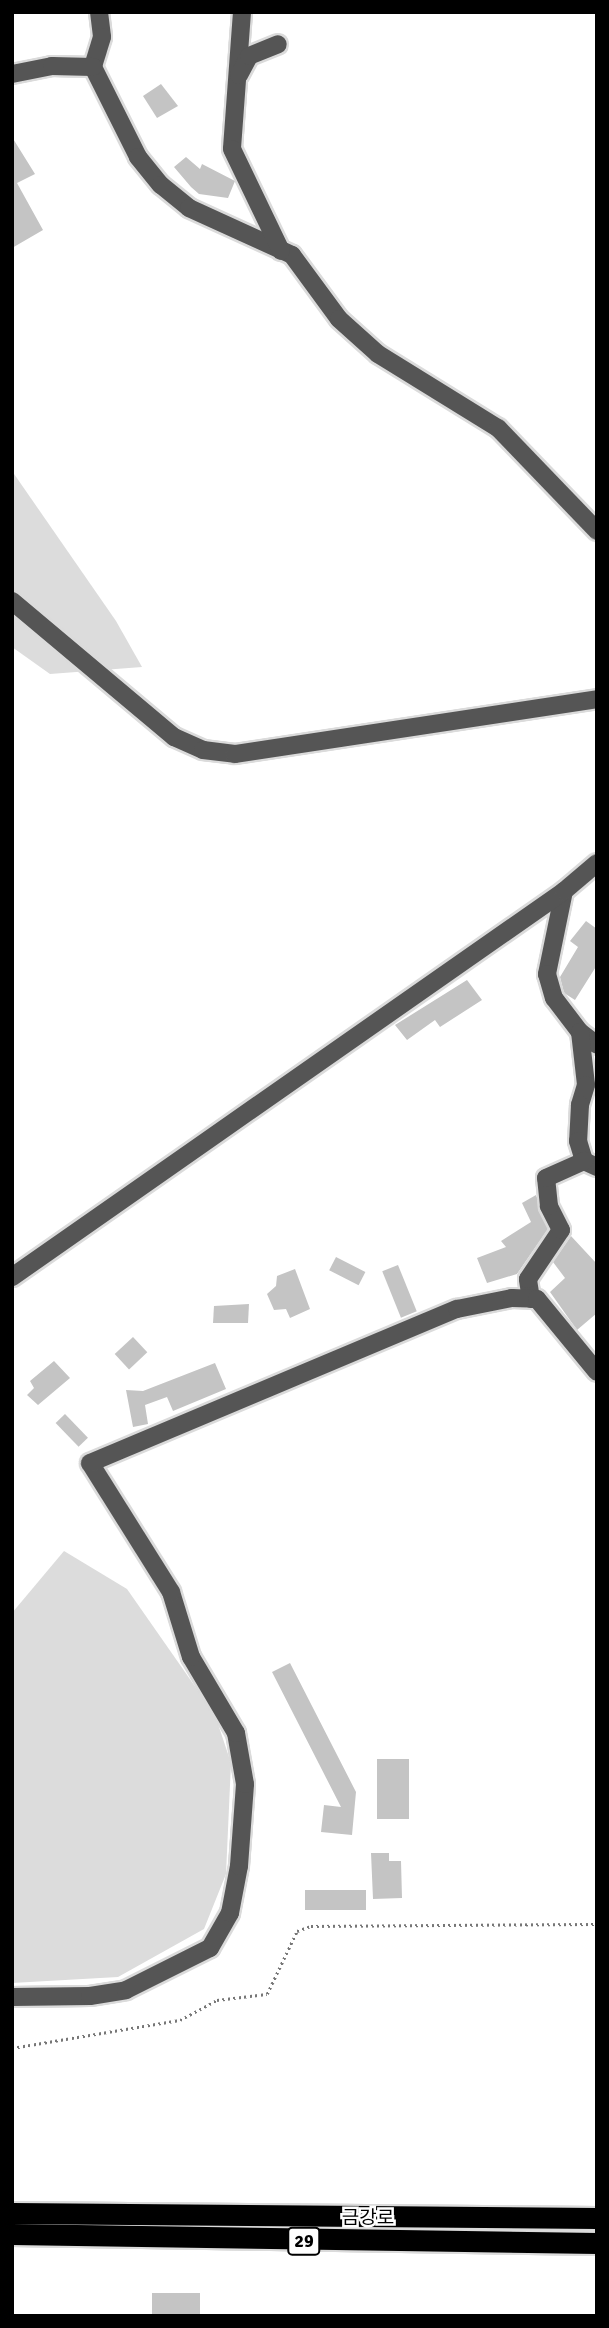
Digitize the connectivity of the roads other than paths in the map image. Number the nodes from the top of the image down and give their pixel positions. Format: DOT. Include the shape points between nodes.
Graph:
graph roads {
  1 [pos="99,12"];
  2 [pos="242,12"];
  3 [pos="278,44"];
  4 [pos="93,67"];
  5 [pos="12,74"];
  6 [pos="234,84"];
  7 [pos="281,251"];
  8 [pos="597,531"];
  9 [pos="12,601"];
  10 [pos="597,699"];
  11 [pos="597,863"];
  12 [pos="564,891"];
  13 [pos="580,1032"];
  14 [pos="597,1045"];
  15 [pos="590,1164"];
  16 [pos="12,1277"];
  17 [pos="531,1299"];
  18 [pos="597,1372"];
  19 [pos="12,1997"];
  20 [pos="12,2213"];
  21 [pos="597,2218"];
  22 [pos="12,2234"];
  23 [pos="597,2243"];
  1 -- 4 [label="street" via="102,37"];
  2 -- 6 [label="street"];
  3 -- 6 [label="street" via="249,55"];
  4 -- 5 [label="street" via="52,65"];
  4 -- 7 [label="street" via="138,157 161,185 188,208"];
  6 -- 7 [label="street" via="232,149"];
  7 -- 8 [label="street" via="292,255 338,319 378,354 498,428"];
  9 -- 10 [label="street" via="166,731 203,750 235,754"];
  11 -- 12 [label="street"];
  12 -- 13 [label="street" via="547,974 554,998"];
  12 -- 16 [label="street"];
  13 -- 14 [label="street"];
  13 -- 15 [label="street" via="586,1085 578,1141"];
  15 -- 17 [label="street" via="546,1178 549,1206 561,1230 528,1279"];
  17 -- 18 [label="street" via="537,1299 568,1330"];
  17 -- 19 [label="street" via="512,1298 457,1309 90,1463 172,1592 191,1657 236,1733 244,1784 239,1866 230,1913 210,1948 126,1990 90,1996"];
  20 -- 21 [label="highway, 금강로 / 29"];
  22 -- 23 [label="highway, 금강로 / 29"];
}
